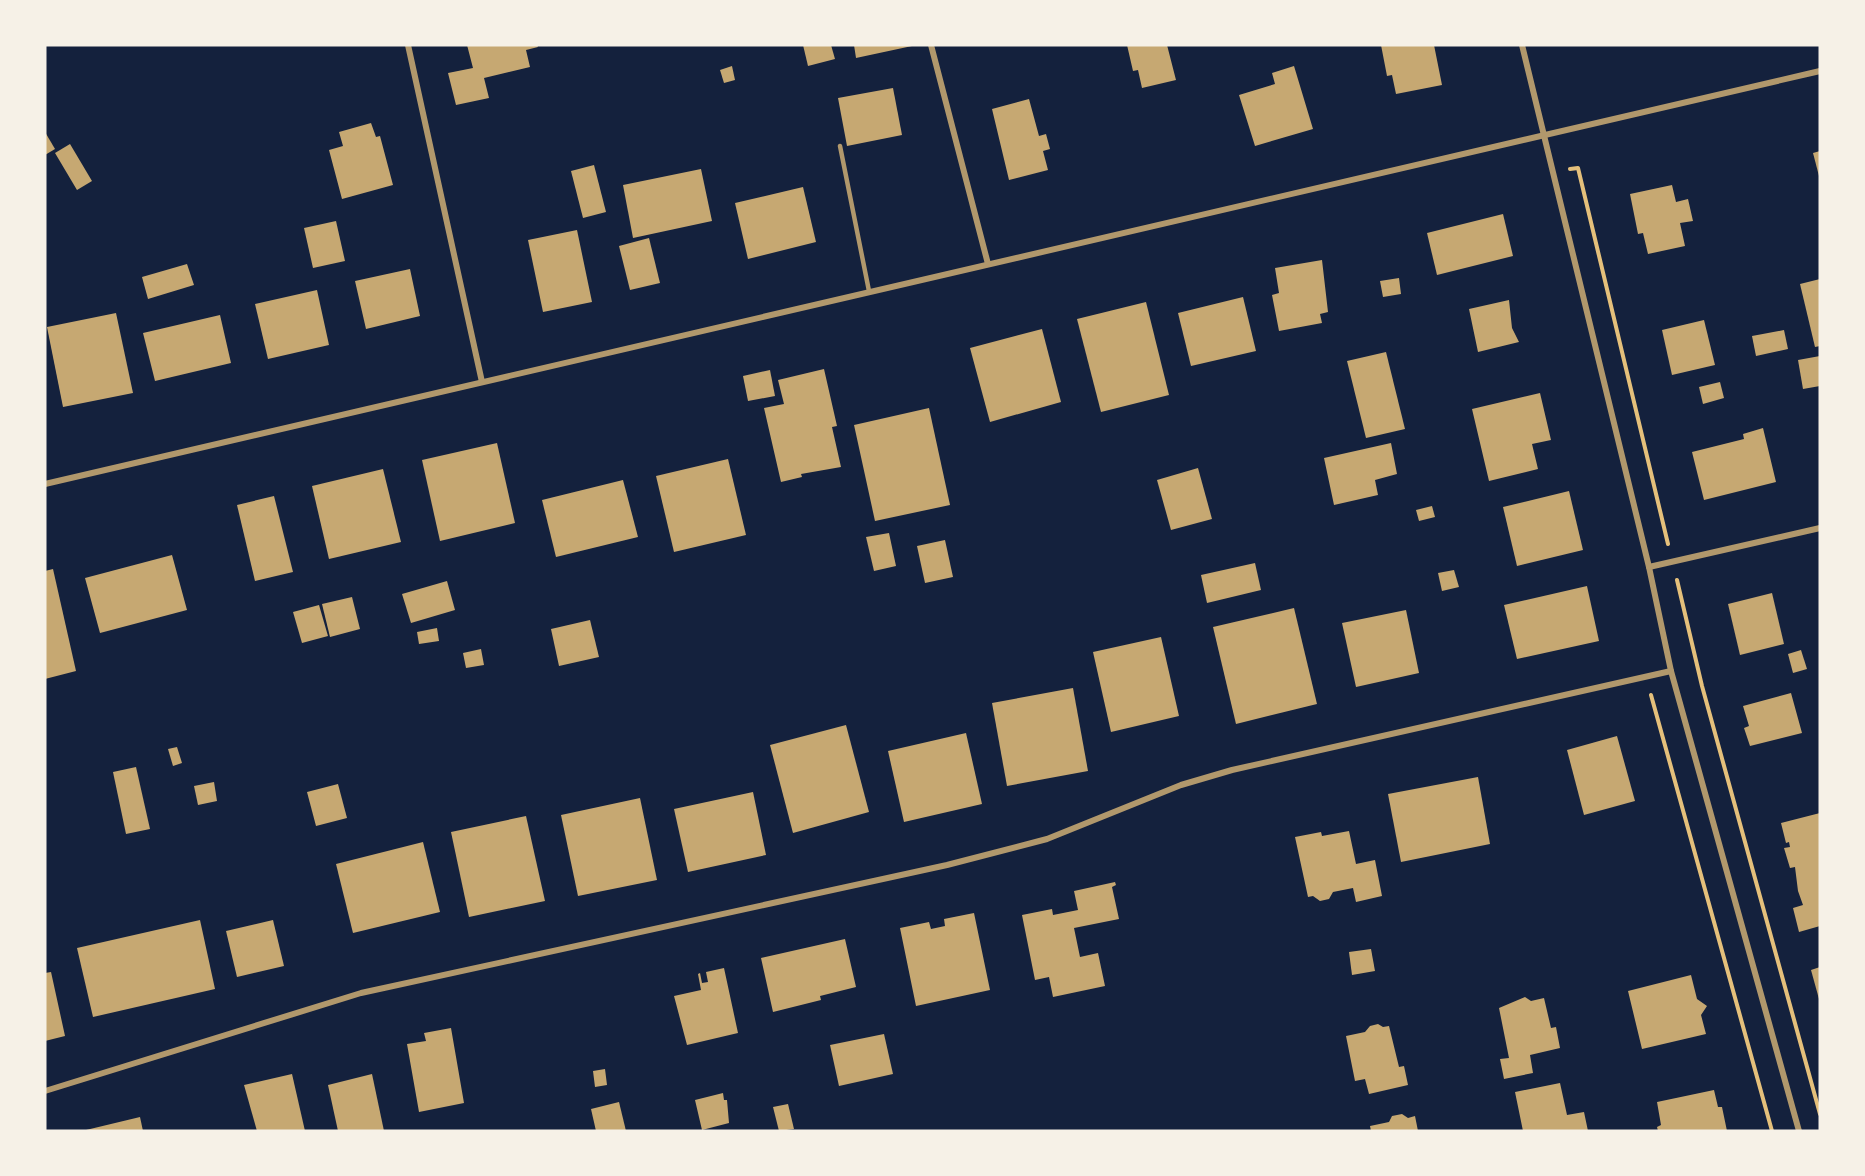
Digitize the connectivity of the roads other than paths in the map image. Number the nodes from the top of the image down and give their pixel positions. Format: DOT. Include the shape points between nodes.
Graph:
graph roads {
  1 [pos="408,45"];
  2 [pos="931,45"];
  3 [pos="1522,45"];
  4 [pos="1820,71"];
  5 [pos="1542,135"];
  6 [pos="840,146"];
  7 [pos="988,264"];
  8 [pos="869,291"];
  9 [pos="482,382"];
  10 [pos="45,484"];
  11 [pos="1820,528"];
  12 [pos="1649,567"];
  13 [pos="1671,671"];
  14 [pos="45,1091"];
  15 [pos="1799,1131"];
  1 -- 9 [label="street"];
  2 -- 7 [label="street"];
  3 -- 5 [label="street"];
  4 -- 5 [label="street"];
  5 -- 7 [label="street"];
  5 -- 12 [label="street"];
  6 -- 8 [label="lane"];
  7 -- 8 [label="street"];
  8 -- 9 [label="street"];
  9 -- 10 [label="street"];
  11 -- 12 [label="street"];
  12 -- 13 [label="street"];
  13 -- 14 [label="street" via="1232,770 1181,785 1047,839 947,865 361,993"];
  13 -- 15 [label="street"];
}
